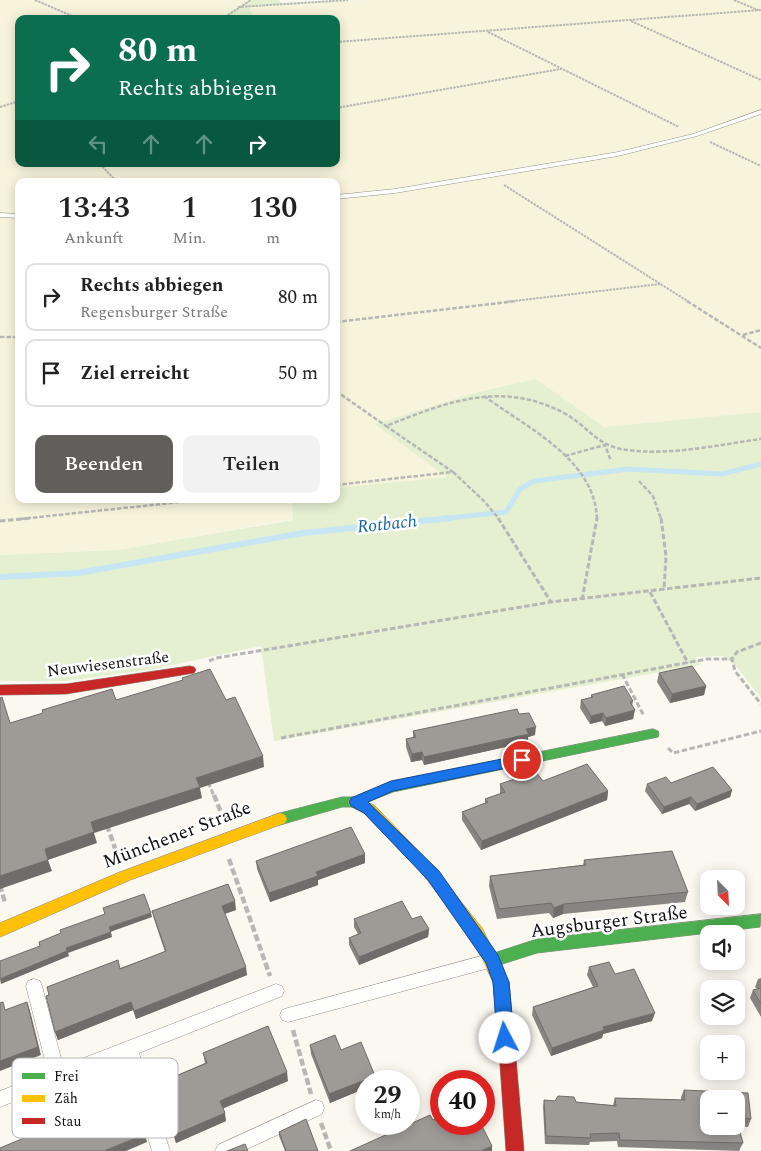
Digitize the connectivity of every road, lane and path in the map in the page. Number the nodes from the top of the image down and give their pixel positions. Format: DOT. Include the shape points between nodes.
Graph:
graph roads {
  1 [pos="35,0"];
  2 [pos="251,0"];
  3 [pos="348,0"];
  4 [pos="734,0"];
  5 [pos="238,7"];
  6 [pos="761,10"];
  7 [pos="70,15"];
  8 [pos="227,15"];
  9 [pos="630,20"];
  10 [pos="486,31"];
  11 [pos="340,42"];
  12 [pos="561,69"];
  13 [pos="761,80"];
  14 [pos="15,102"];
  15 [pos="0,106"];
  16 [pos="340,107"];
  17 [pos="761,112"];
  18 [pos="694,135"];
  19 [pos="761,166"];
  20 [pos="103,167"];
  21 [pos="490,176"];
  22 [pos="113,178"];
  23 [pos="340,197"];
  24 [pos="0,215"];
  25 [pos="15,216"];
  26 [pos="660,284"];
  27 [pos="340,322"];
  28 [pos="761,330"];
  29 [pos="742,336"];
  30 [pos="0,337"];
  31 [pos="15,337"];
  32 [pos="761,348"];
  33 [pos="340,394"];
  34 [pos="482,395"];
  35 [pos="386,426"];
  36 [pos="761,439"];
  37 [pos="605,445"];
  38 [pos="565,456"];
  39 [pos="611,461"];
  40 [pos="453,472"];
  41 [pos="639,481"];
  42 [pos="340,485"];
  43 [pos="171,503"];
  44 [pos="0,521"];
  45 [pos="761,578"];
  46 [pos="664,590"];
  47 [pos="650,592"];
  48 [pos="582,600"];
  49 [pos="551,602"];
  50 [pos="761,643"];
  51 [pos="732,659"];
  52 [pos="688,662"];
  53 [pos="190,670"];
  54 [pos="622,674"];
  55 [pos="0,690"];
  56 [pos="761,704"];
  57 [pos="761,731"];
  58 [pos="653,734"];
  59 [pos="281,738"];
  60 [pos="204,773"];
  61 [pos="356,802"];
  62 [pos="106,820"];
  63 [pos="232,836"];
  64 [pos="125,876"];
  65 [pos="760,920"];
  66 [pos="0,930"];
  67 [pos="493,960"];
  68 [pos="34,986"];
  69 [pos="276,991"];
  70 [pos="288,1015"];
  71 [pos="129,1048"];
  72 [pos="52,1058"];
  73 [pos="103,1058"];
  74 [pos="132,1058"];
  75 [pos="12,1094"];
  76 [pos="0,1099"];
  77 [pos="316,1108"];
  78 [pos="157,1138"];
  79 [pos="161,1151"];
  80 [pos="224,1151"];
  81 [pos="515,1151"];
  1 -- 7 [label="path"];
  2 -- 5 [label="path"];
  3 -- 5 [label="path"];
  4 -- 6 [label="path"];
  5 -- 8 [label="path"];
  6 -- 9 [label="path"];
  9 -- 10 [label="path"];
  9 -- 13 [label="path"];
  10 -- 11 [label="path"];
  10 -- 12 [label="path"];
  12 -- 16 [label="path"];
  12 -- 18 [label="path"];
  14 -- 15 [label="path"];
  17 -- 18 [label="lane"];
  18 -- 19 [label="path"];
  18 -- 21 [label="lane" via="618,154"];
  20 -- 22 [label="path"];
  21 -- 23 [label="lane"];
  21 -- 26 [label="path"];
  24 -- 25 [label="lane"];
  26 -- 27 [label="path"];
  26 -- 29 [label="path"];
  28 -- 29 [label="path"];
  29 -- 32 [label="path"];
  30 -- 31 [label="path"];
  33 -- 35 [label="path"];
  34 -- 35 [label="path" via="436,407"];
  34 -- 37 [label="path" via="510,394 536,400 566,414"];
  34 -- 38 [label="path"];
  35 -- 40 [label="path"];
  36 -- 37 [label="path" via="665,450"];
  37 -- 38 [label="path"];
  37 -- 39 [label="path"];
  38 -- 48 [label="path" via="577,467 592,492 597,516"];
  40 -- 42 [label="path"];
  40 -- 49 [label="path" via="477,492 510,533"];
  41 -- 46 [label="path" via="654,497 663,525"];
  43 -- 44 [label="path"];
  45 -- 46 [label="path"];
  46 -- 47 [label="path"];
  47 -- 48 [label="path"];
  47 -- 52 [label="path"];
  48 -- 49 [label="path"];
  49 -- 53 [label="path" via="216,658"];
  50 -- 51 [label="path" via="737,652"];
  51 -- 52 [label="path"];
  51 -- 56 [label="path" via="735,671"];
  52 -- 54 [label="path"];
  53 -- 55 [label="street, Neuwiesenstraße" via="66,689"];
  54 -- 58 [label="path"];
  54 -- 59 [label="path"];
  57 -- 58 [label="path" via="674,753"];
  58 -- 61 [label="street, Münchener Straße" via="391,786"];
  60 -- 63 [label="path"];
  61 -- 63 [label="street, Münchener Straße" via="342,802 301,812"];
  61 -- 67 [label="street" via="369,809 434,876"];
  62 -- 64 [label="path"];
  63 -- 64 [label="street, Münchener Straße"];
  64 -- 66 [label="street, Münchener Straße"];
  65 -- 67 [label="street, Augsburger Straße" via="537,946"];
  67 -- 70 [label="lane"];
  67 -- 81 [label="street" via="501,982"];
  68 -- 72 [label="lane"];
  69 -- 71 [label="lane"];
  71 -- 73 [label="lane"];
  71 -- 74 [label="lane"];
  75 -- 76 [label="lane"];
  77 -- 80 [label="lane"];
  78 -- 79 [label="lane"];
}
